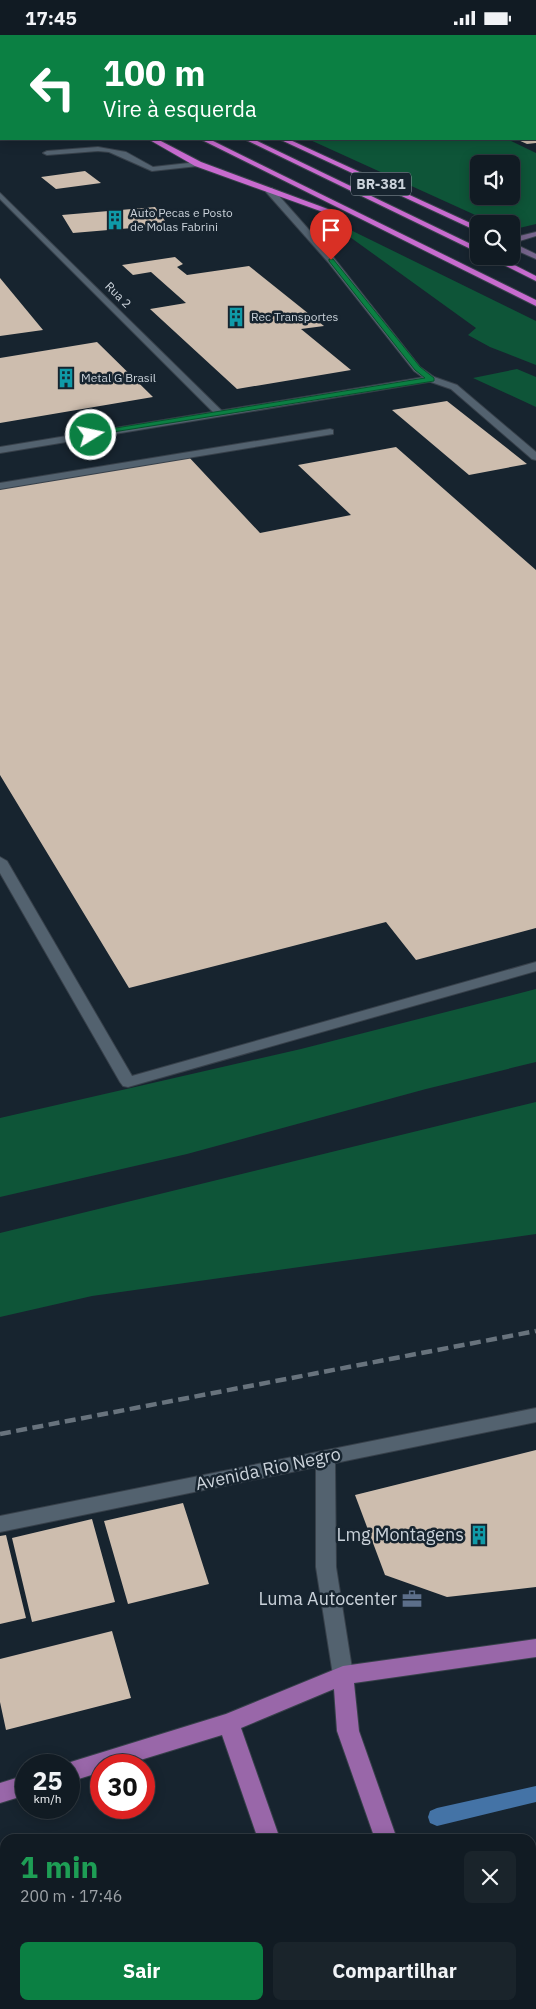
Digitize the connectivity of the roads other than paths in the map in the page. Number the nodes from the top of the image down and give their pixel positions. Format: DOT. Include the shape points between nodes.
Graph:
graph roads {
  1 [pos="154,140"];
  2 [pos="206,140"];
  3 [pos="250,140"];
  4 [pos="285,140"];
  5 [pos="47,153"];
  6 [pos="198,164"];
  7 [pos="269,190"];
  8 [pos="0,195"];
  9 [pos="470,226"];
  10 [pos="536,234"];
  11 [pos="520,238"];
  12 [pos="406,239"];
  13 [pos="470,247"];
  14 [pos="520,249"];
  15 [pos="536,257"];
  16 [pos="508,265"];
  17 [pos="536,279"];
  18 [pos="536,303"];
  19 [pos="431,379"];
  20 [pos="218,413"];
  21 [pos="330,432"];
  22 [pos="0,450"];
  23 [pos="536,457"];
  24 [pos="0,486"];
  25 [pos="0,861"];
  26 [pos="536,966"];
  27 [pos="536,1415"];
  28 [pos="326,1457"];
  29 [pos="0,1524"];
  30 [pos="536,1648"];
  31 [pos="343,1675"];
  32 [pos="229,1723"];
  33 [pos="80,1769"];
  34 [pos="15,1788"];
  35 [pos="0,1793"];
  36 [pos="267,1834"];
  37 [pos="384,1834"];
  1 -- 6 [label="highway"];
  2 -- 12 [label="highway, BR-381"];
  3 -- 13 [label="highway, BR-381"];
  4 -- 9 [label="highway, BR-381"];
  5 -- 6 [label="street" via="110,150 152,169"];
  6 -- 7 [label="highway"];
  7 -- 12 [label="highway"];
  7 -- 19 [label="street" via="331,260 417,369"];
  8 -- 20 [label="street, Rua 2"];
  10 -- 11 [label="main road"];
  12 -- 18 [label="highway, BR-381"];
  14 -- 15 [label="main road"];
  16 -- 17 [label="highway"];
  19 -- 20 [label="street"];
  19 -- 23 [label="street" via="454,387"];
  20 -- 22 [label="street"];
  21 -- 24 [label="street"];
  25 -- 26 [label="street" via="128,1082"];
  27 -- 28 [label="street, Avenida Rio Negro"];
  28 -- 29 [label="street, Avenida Rio Negro"];
  28 -- 31 [label="street" via="326,1567"];
  30 -- 31 [label="main road"];
  31 -- 32 [label="main road"];
  31 -- 37 [label="main road" via="348,1731"];
  32 -- 33 [label="main road"];
  32 -- 36 [label="main road"];
  34 -- 35 [label="main road"];
}
